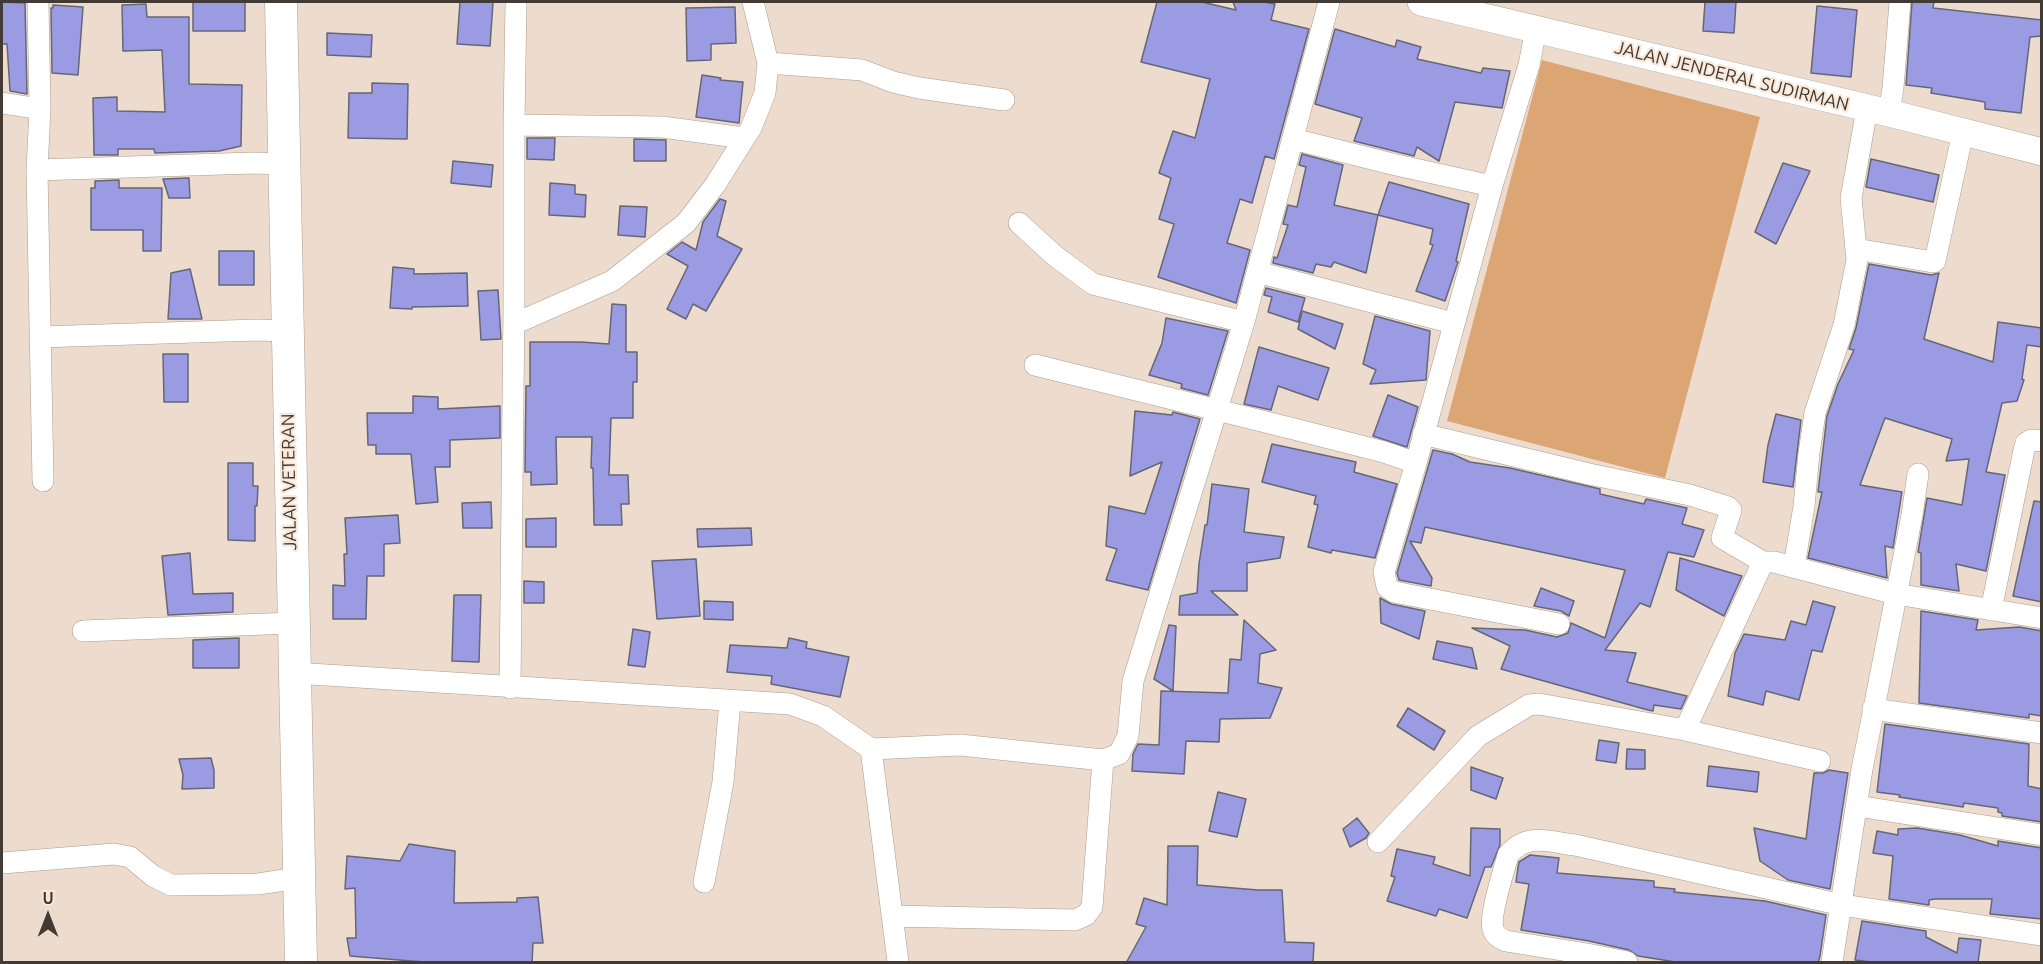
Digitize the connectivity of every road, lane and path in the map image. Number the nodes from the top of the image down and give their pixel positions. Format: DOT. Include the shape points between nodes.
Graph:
graph roads {
  1 [pos="38,2"];
  2 [pos="281,2"];
  3 [pos="516,2"];
  4 [pos="753,2"];
  5 [pos="1329,2"];
  6 [pos="1421,2"];
  7 [pos="1900,2"];
  8 [pos="1536,29"];
  9 [pos="768,63"];
  10 [pos="1004,100"];
  11 [pos="2,103"];
  12 [pos="40,109"];
  13 [pos="1878,111"];
  14 [pos="514,125"];
  15 [pos="1963,132"];
  16 [pos="744,138"];
  17 [pos="1293,139"];
  18 [pos="2042,152"];
  19 [pos="284,164"];
  20 [pos="37,170"];
  21 [pos="1492,186"];
  22 [pos="1018,224"];
  23 [pos="1856,249"];
  24 [pos="1257,272"];
  25 [pos="1244,322"];
  26 [pos="1453,323"];
  27 [pos="514,324"];
  28 [pos="286,331"];
  29 [pos="40,337"];
  30 [pos="1035,365"];
  31 [pos="1216,410"];
  32 [pos="1423,434"];
  33 [pos="2042,441"];
  34 [pos="1416,463"];
  35 [pos="1918,474"];
  36 [pos="43,481"];
  37 [pos="1763,562"];
  38 [pos="1794,567"];
  39 [pos="1896,594"];
  40 [pos="1991,610"];
  41 [pos="2042,618"];
  42 [pos="292,623"];
  43 [pos="1559,624"];
  44 [pos="83,631"];
  45 [pos="294,673"];
  46 [pos="510,688"];
  47 [pos="730,701"];
  48 [pos="1873,709"];
  49 [pos="1685,730"];
  50 [pos="2042,733"];
  51 [pos="871,749"];
  52 [pos="1103,760"];
  53 [pos="1820,761"];
  54 [pos="1857,806"];
  55 [pos="2042,835"];
  56 [pos="1378,842"];
  57 [pos="2,863"];
  58 [pos="298,878"];
  59 [pos="704,882"];
  60 [pos="1842,905"];
  61 [pos="892,916"];
  62 [pos="2042,935"];
  63 [pos="1586,958"];
  64 [pos="301,963"];
  65 [pos="898,963"];
  66 [pos="1627,963"];
  67 [pos="1832,963"];
  1 -- 12 [label="street"];
  2 -- 19 [label="highway, JALAN VETERAN"];
  3 -- 14 [label="street"];
  4 -- 9 [label="street"];
  5 -- 17 [label="street"];
  6 -- 8 [label="main road, JALAN JENDERAL SUDIRMAN"];
  7 -- 13 [label="street" via="1893,88"];
  8 -- 13 [label="main road, JALAN JENDERAL SUDIRMAN"];
  8 -- 21 [label="street"];
  9 -- 10 [label="street" via="862,70 919,88"];
  9 -- 16 [label="street" via="765,93"];
  11 -- 12 [label="street"];
  12 -- 20 [label="street"];
  13 -- 15 [label="main road, JALAN JENDERAL SUDIRMAN"];
  13 -- 23 [label="street" via="1851,198"];
  14 -- 16 [label="street" via="662,127"];
  14 -- 27 [label="street"];
  15 -- 18 [label="main road, JALAN JENDERAL SUDIRMAN"];
  15 -- 23 [label="street" via="1935,261"];
  16 -- 27 [label="street" via="686,223 652,251 612,281"];
  17 -- 21 [label="street"];
  17 -- 24 [label="street"];
  19 -- 20 [label="street"];
  19 -- 28 [label="highway, JALAN VETERAN"];
  20 -- 29 [label="street"];
  21 -- 26 [label="street"];
  22 -- 25 [label="street" via="1093,284"];
  23 -- 38 [label="street" via="1844,325 1815,413"];
  24 -- 25 [label="street"];
  24 -- 26 [label="street"];
  25 -- 31 [label="street"];
  26 -- 32 [label="street"];
  27 -- 46 [label="street"];
  28 -- 29 [label="street"];
  28 -- 42 [label="highway, JALAN VETERAN"];
  29 -- 36 [label="street"];
  30 -- 31 [label="street"];
  31 -- 34 [label="street"];
  31 -- 52 [label="street" via="1133,681 1128,736 1119,754"];
  32 -- 34 [label="street"];
  32 -- 37 [label="street" via="1728,507 1731,510 1722,538"];
  33 -- 40 [label="street" via="2026,443"];
  34 -- 43 [label="street" via="1384,572 1387,586 1394,592"];
  35 -- 39 [label="street"];
  37 -- 38 [label="street"];
  37 -- 49 [label="street"];
  38 -- 39 [label="street"];
  39 -- 40 [label="street"];
  39 -- 48 [label="street"];
  40 -- 41 [label="street"];
  42 -- 44 [label="street"];
  42 -- 45 [label="highway, JALAN VETERAN"];
  45 -- 46 [label="street"];
  45 -- 58 [label="highway, JALAN VETERAN"];
  46 -- 47 [label="street"];
  47 -- 51 [label="street" via="790,704 823,716"];
  47 -- 59 [label="street" via="723,782"];
  48 -- 50 [label="street"];
  48 -- 54 [label="street"];
  49 -- 53 [label="street"];
  49 -- 56 [label="street" via="1529,705 1478,736"];
  51 -- 52 [label="street" via="960,745"];
  51 -- 61 [label="street"];
  52 -- 61 [label="street" via="1092,907 1086,915 1075,920"];
  54 -- 55 [label="street"];
  54 -- 60 [label="street"];
  57 -- 58 [label="street" via="114,854 130,857 171,885 258,884"];
  58 -- 64 [label="highway, JALAN VETERAN"];
  60 -- 62 [label="street"];
  60 -- 63 [label="street" via="1575,845 1524,841 1508,855 1493,917 1497,937"];
  60 -- 67 [label="street"];
  61 -- 65 [label="street"];
  63 -- 66 [label="street"];
}
